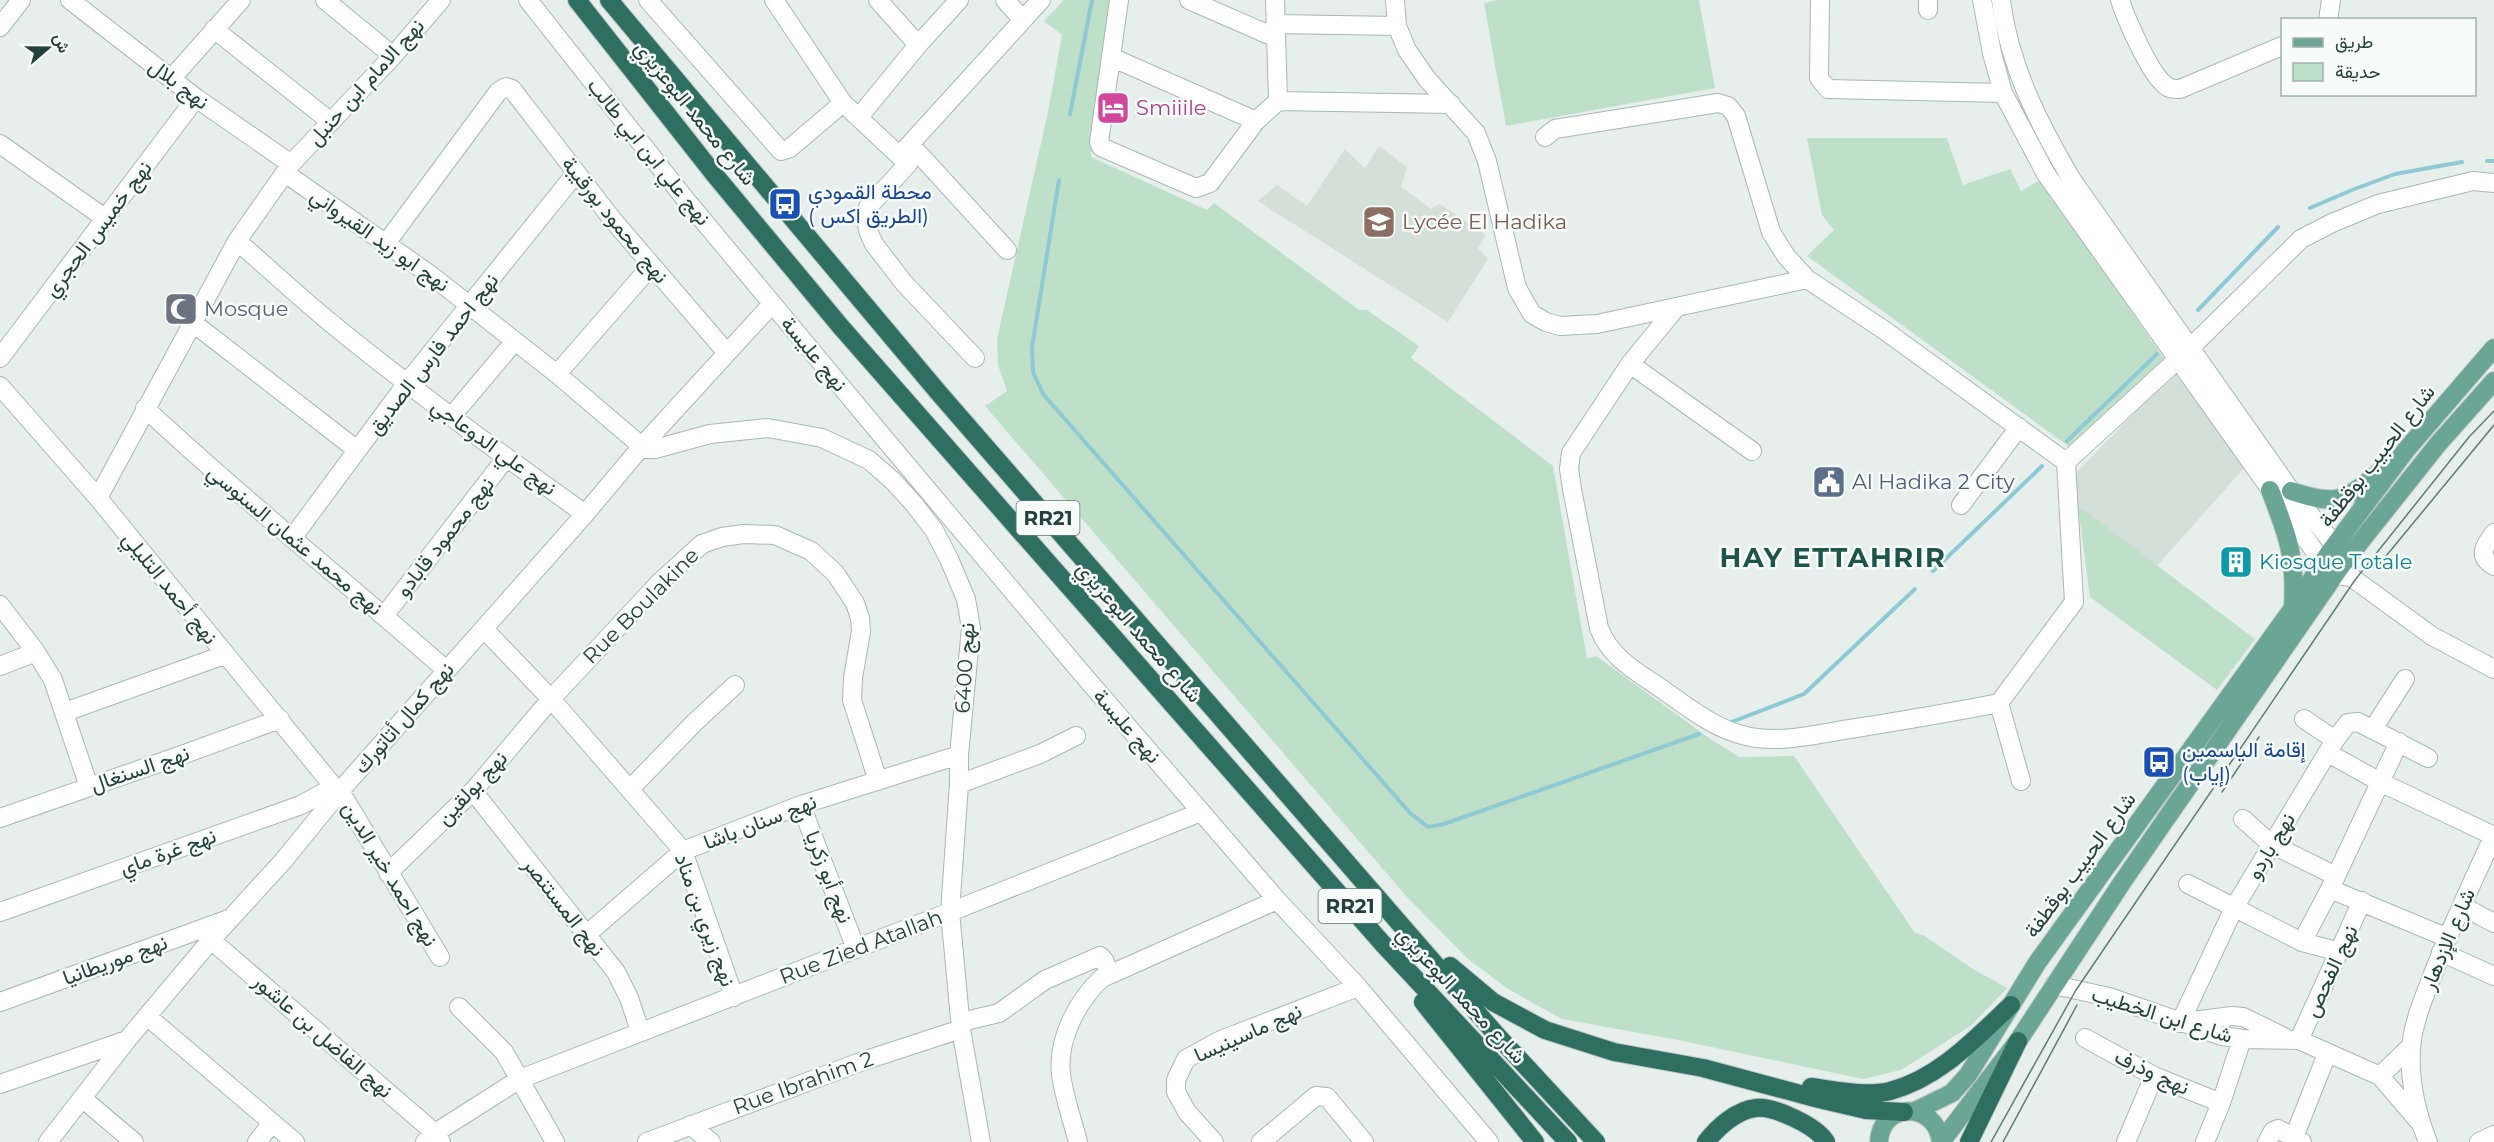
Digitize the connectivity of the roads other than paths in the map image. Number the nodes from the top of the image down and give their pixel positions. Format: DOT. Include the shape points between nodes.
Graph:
graph roads {
  1 [pos="21,0"];
  2 [pos="70,0"];
  3 [pos="241,0"];
  4 [pos="325,0"];
  5 [pos="441,0"];
  6 [pos="528,0"];
  7 [pos="609,0"];
  8 [pos="615,0"];
  9 [pos="648,0"];
  10 [pos="774,0"];
  11 [pos="878,0"];
  12 [pos="958,0"];
  13 [pos="1005,0"];
  14 [pos="1041,0"];
  15 [pos="1119,0"];
  16 [pos="1189,0"];
  17 [pos="1275,0"];
  18 [pos="1395,0"];
  19 [pos="1820,0"];
  20 [pos="1982,0"];
  21 [pos="2001,0"];
  22 [pos="2120,0"];
  23 [pos="2331,0"];
  24 [pos="578,1"];
  25 [pos="2328,18"];
  26 [pos="1023,20"];
  27 [pos="1397,26"];
  28 [pos="0,27"];
  29 [pos="214,29"];
  30 [pos="1275,31"];
  31 [pos="644,40"];
  32 [pos="918,45"];
  33 [pos="2281,46"];
  34 [pos="393,56"];
  35 [pos="1111,57"];
  36 [pos="171,79"];
  37 [pos="2003,93"];
  38 [pos="196,98"];
  39 [pos="1278,101"];
  40 [pos="843,103"];
  41 [pos="1451,104"];
  42 [pos="859,117"];
  43 [pos="1256,121"];
  44 [pos="331,122"];
  45 [pos="1545,137"];
  46 [pos="0,144"];
  47 [pos="905,150"];
  48 [pos="288,168"];
  49 [pos="576,173"];
  50 [pos="2494,183"];
  51 [pos="106,219"];
  52 [pos="237,241"];
  53 [pos="387,242"];
  54 [pos="1007,250"];
  55 [pos="651,266"];
  56 [pos="1807,279"];
  57 [pos="772,304"];
  58 [pos="470,305"];
  59 [pos="1675,309"];
  60 [pos="192,322"];
  61 [pos="514,342"];
  62 [pos="2494,348"];
  63 [pos="727,353"];
  64 [pos="2183,354"];
  65 [pos="0,358"];
  66 [pos="975,358"];
  67 [pos="1630,364"];
  68 [pos="557,374"];
  69 [pos="2494,381"];
  70 [pos="407,383"];
  71 [pos="0,386"];
  72 [pos="145,408"];
  73 [pos="451,417"];
  74 [pos="2019,427"];
  75 [pos="642,446"];
  76 [pos="357,450"];
  77 [pos="2406,450"];
  78 [pos="1752,451"];
  79 [pos="506,458"];
  80 [pos="2066,462"];
  81 [pos="927,490"];
  82 [pos="2270,490"];
  83 [pos="2291,491"];
  84 [pos="98,498"];
  85 [pos="914,504"];
  86 [pos="1961,505"];
  87 [pos="585,514"];
  88 [pos="2494,533"];
  89 [pos="293,537"];
  90 [pos="2338,564"];
  91 [pos="2494,566"];
  92 [pos="0,605"];
  93 [pos="2293,608"];
  94 [pos="384,616"];
  95 [pos="484,628"];
  96 [pos="36,652"];
  97 [pos="224,655"];
  98 [pos="0,666"];
  99 [pos="2494,669"];
  100 [pos="446,670"];
  101 [pos="2405,679"];
  102 [pos="735,685"];
  103 [pos="551,699"];
  104 [pos="1999,703"];
  105 [pos="65,712"];
  106 [pos="280,719"];
  107 [pos="2304,719"];
  108 [pos="2373,729"];
  109 [pos="1076,736"];
  110 [pos="2399,742"];
  111 [pos="2331,747"];
  112 [pos="959,755"];
  113 [pos="2428,758"];
  114 [pos="878,781"];
  115 [pos="2020,781"];
  116 [pos="2380,782"];
  117 [pos="959,784"];
  118 [pos="89,787"];
  119 [pos="337,789"];
  120 [pos="630,789"];
  121 [pos="472,791"];
  122 [pos="801,805"];
  123 [pos="1201,812"];
  124 [pos="0,818"];
  125 [pos="2243,819"];
  126 [pos="2494,836"];
  127 [pos="2271,844"];
  128 [pos="682,851"];
  129 [pos="388,873"];
  130 [pos="2333,882"];
  131 [pos="2188,884"];
  132 [pos="1277,900"];
  133 [pos="2362,901"];
  134 [pos="2462,906"];
  135 [pos="2234,908"];
  136 [pos="0,912"];
  137 [pos="950,912"];
  138 [pos="230,918"];
  139 [pos="2494,923"];
  140 [pos="1406,928"];
  141 [pos="586,935"];
  142 [pos="211,940"];
  143 [pos="2302,942"];
  144 [pos="1383,944"];
  145 [pos="2444,945"];
  146 [pos="856,949"];
  147 [pos="2340,952"];
  148 [pos="440,957"];
  149 [pos="1110,974"];
  150 [pos="2494,975"];
  151 [pos="2054,985"];
  152 [pos="1358,987"];
  153 [pos="734,997"];
  154 [pos="0,1002"];
  155 [pos="2011,1005"];
  156 [pos="459,1007"];
  157 [pos="148,1017"];
  158 [pos="2180,1023"];
  159 [pos="961,1025"];
  160 [pos="640,1031"];
  161 [pos="2085,1038"];
  162 [pos="2242,1039"];
  163 [pos="127,1040"];
  164 [pos="2293,1040"];
  165 [pos="2018,1041"];
  166 [pos="2411,1046"];
  167 [pos="2327,1054"];
  168 [pos="2154,1076"];
  169 [pos="2380,1076"];
  170 [pos="520,1079"];
  171 [pos="1755,1081"];
  172 [pos="0,1084"];
  173 [pos="2412,1084"];
  174 [pos="82,1098"];
  175 [pos="2221,1103"];
  176 [pos="1910,1112"];
  177 [pos="272,1123"];
  178 [pos="690,1125"];
  179 [pos="2494,1135"];
  180 [pos="2270,1137"];
  181 [pos="2425,1137"];
  182 [pos="433,1139"];
  183 [pos="1204,1140"];
  184 [pos="2298,1140"];
  185 [pos="48,1142"];
  186 [pos="134,1142"];
  187 [pos="257,1142"];
  188 [pos="295,1142"];
  189 [pos="555,1142"];
  190 [pos="647,1142"];
  191 [pos="711,1142"];
  192 [pos="981,1142"];
  193 [pos="1078,1142"];
  194 [pos="1261,1142"];
  195 [pos="1364,1142"];
  196 [pos="1489,1142"];
  197 [pos="1535,1142"];
  198 [pos="1568,1142"];
  199 [pos="1596,1142"];
  200 [pos="1706,1142"];
  201 [pos="1826,1142"];
  202 [pos="1879,1142"];
  203 [pos="1941,1142"];
  204 [pos="1969,1142"];
  205 [pos="2126,1142"];
  206 [pos="2205,1142"];
  207 [pos="2480,1142"];
  1 -- 28 [label="street"];
  2 -- 36 [label="street, نهج بلال"];
  3 -- 29 [label="street"];
  4 -- 34 [label="street"];
  5 -- 34 [label="street, نهج الامام ابن حنبل"];
  6 -- 57 [label="street, نهج علي ابن ابي طالب"];
  7 -- 31 [label="highway, شارع محمد البوعزيزي / RR21"];
  8 -- 31 [label="highway"];
  9 -- 40 [label="street" via="781,151 790,148"];
  10 -- 40 [label="street"];
  11 -- 32 [label="street"];
  12 -- 32 [label="street"];
  13 -- 26 [label="street"];
  14 -- 26 [label="street"];
  15 -- 35 [label="street"];
  16 -- 30 [label="street"];
  17 -- 30 [label="street"];
  18 -- 27 [label="street"];
  19 -- 37 [label="street" via="1819,78 1828,89"];
  20 -- 37 [label="street"];
  21 -- 64 [label="street" via="2004,27 2026,95 2045,134"];
  22 -- 33 [label="street" via="2158,78 2171,89 2180,89"];
  23 -- 25 [label="street"];
  24 -- 144 [label="highway, شارع محمد البوعزيزي / RR21" via="841,327"];
  26 -- 47 [label="street"];
  27 -- 30 [label="street"];
  27 -- 41 [label="street" via="1407,50 1427,79"];
  29 -- 36 [label="street"];
  29 -- 44 [label="street"];
  30 -- 39 [label="street"];
  31 -- 140 [label="highway, شارع محمد البوعزيزي / RR21" via="938,392"];
  32 -- 42 [label="street"];
  34 -- 44 [label="street, نهج الامام ابن حنبل"];
  35 -- 43 [label="street"];
  35 -- 43 [label="street" via="1100,141 1105,150 1196,188 1210,183"];
  36 -- 38 [label="street, نهج بلال"];
  37 -- 64 [label="street" via="2046,174"];
  38 -- 48 [label="street, نهج بلال"];
  38 -- 51 [label="street, نهج خميس الحجري"];
  39 -- 41 [label="street"];
  39 -- 43 [label="street"];
  40 -- 42 [label="street"];
  41 -- 59 [label="street" via="1476,134 1487,161 1517,288 1532,314 1560,326 1597,324"];
  42 -- 47 [label="street"];
  44 -- 48 [label="street, نهج الامام ابن حنبل"];
  45 -- 56 [label="street" via="1555,129 1718,103 1728,106 1736,117 1771,232"];
  46 -- 51 [label="street"];
  47 -- 54 [label="street"];
  47 -- 66 [label="street" via="909,165 868,207 869,233 904,283"];
  48 -- 52 [label="street, نهج الامام ابن حنبل"];
  48 -- 53 [label="street, نهج ابو زيد القيرواني"];
  49 -- 53 [label="street, نهج محمود بورقيبة" via="512,89 506,87 498,92"];
  49 -- 55 [label="street, نهج محمود بورقيبة"];
  49 -- 58 [label="street, نهج احمد فارس الصديق"];
  50 -- 64 [label="street" via="2473,181 2378,204 2301,239"];
  51 -- 65 [label="street, نهج خميس الحجري"];
  52 -- 60 [label="street, نهج الامام ابن حنبل"];
  52 -- 70 [label="street, نهج علي الدوعاجي"];
  53 -- 58 [label="street, نهج ابو زيد القيرواني"];
  55 -- 63 [label="street, نهج محمود بورقيبة"];
  55 -- 68 [label="street"];
  56 -- 59 [label="street"];
  56 -- 74 [label="street"];
  57 -- 63 [label="street, نهج كمال أتاتورك"];
  57 -- 81 [label="street, نهج عليسة"];
  58 -- 61 [label="street, نهج ابو زيد القيرواني"];
  58 -- 70 [label="street, نهج احمد فارس الصديق"];
  59 -- 67 [label="street"];
  60 -- 72 [label="street, نهج الامام ابن حنبل"];
  60 -- 76 [label="street"];
  61 -- 68 [label="street, نهج ابو زيد القيرواني"];
  61 -- 73 [label="street"];
  62 -- 77 [label="main road, شارع الحبيب بوقطفة"];
  63 -- 75 [label="street, نهج كمال أتاتورك"];
  64 -- 80 [label="street"];
  64 -- 82 [label="street"];
  64 -- 83 [label="street"];
  67 -- 78 [label="street"];
  67 -- 104 [label="street" via="1571,453 1569,469 1599,628 1615,656 1725,729 1767,739"];
  68 -- 75 [label="street, نهج ابو زيد القيرواني"];
  69 -- 90 [label="main road, شارع الحبيب بوقطفة"];
  70 -- 73 [label="street, نهج علي الدوعاجي"];
  70 -- 76 [label="street, نهج احمد فارس الصديق"];
  71 -- 84 [label="street, نهج أحمد التليلي"];
  72 -- 84 [label="street, نهج الامام ابن حنبل"];
  72 -- 89 [label="street, نهج محمد عثمان السنوسي" via="224,482"];
  73 -- 79 [label="street, نهج علي الدوعاجي"];
  74 -- 80 [label="street"];
  74 -- 86 [label="street"];
  75 -- 85 [label="street, نهج 6400" via="648,450 710,434 768,429 822,438 869,460"];
  75 -- 87 [label="street, نهج كمال أتاتورك"];
  76 -- 89 [label="street, نهج احمد فارس الصديق"];
  77 -- 83 [label="main road" via="2355,492 2340,499 2328,501"];
  77 -- 90 [label="main road, شارع الحبيب بوقطفة"];
  79 -- 87 [label="street, نهج علي الدوعاجي"];
  79 -- 94 [label="street, نهج محمود قابادو"];
  80 -- 104 [label="street" via="2074,602"];
  81 -- 85 [label="street"];
  81 -- 123 [label="street, نهج عليسة"];
  82 -- 90 [label="street"];
  82 -- 93 [label="main road" via="2293,560"];
  83 -- 90 [label="street"];
  84 -- 97 [label="street, نهج أحمد التليلي"];
  85 -- 112 [label="street, نهج 6400" via="949,559 969,614 970,652"];
  87 -- 95 [label="street, نهج كمال أتاتورك"];
  88 -- 91 [label="street" via="2483,552 2486,561"];
  89 -- 94 [label="street, نهج محمد عثمان السنوسي"];
  90 -- 93 [label="main road, شارع الحبيب بوقطفة"];
  90 -- 99 [label="street" via="2433,636"];
  90 -- 151 [label="main road, شارع الحبيب بوقطفة"];
  92 -- 96 [label="street"];
  93 -- 155 [label="main road, شارع الحبيب بوقطفة" via="2037,963"];
  94 -- 100 [label="street, نهج محمد عثمان السنوسي"];
  95 -- 100 [label="street, نهج كمال أتاتورك"];
  95 -- 103 [label="street, نهج زيري بن مناد"];
  96 -- 98 [label="street"];
  96 -- 105 [label="street" via="53,680"];
  97 -- 105 [label="street"];
  97 -- 106 [label="street, نهج أحمد التليلي"];
  100 -- 119 [label="street, نهج كمال أتاتورك"];
  101 -- 108 [label="street"];
  102 -- 120 [label="street"];
  103 -- 114 [label="street, Rue Boulakine" via="659,583 702,544 743,534 775,535 811,551 836,573 855,603 861,631 852,700"];
  103 -- 120 [label="street, نهج زيري بن مناد"];
  103 -- 121 [label="street, نهج بولقين"];
  104 -- 115 [label="street"];
  105 -- 118 [label="street"];
  106 -- 118 [label="street, نهج السنغال"];
  106 -- 119 [label="street, نهج أحمد التليلي"];
  107 -- 111 [label="street"];
  108 -- 110 [label="street, نهج باردو"];
  108 -- 111 [label="street, نهج باردو" via="2348,723"];
  109 -- 117 [label="street"];
  110 -- 113 [label="street, نهج باردو"];
  110 -- 116 [label="street"];
  111 -- 116 [label="street"];
  111 -- 127 [label="street, نهج باردو"];
  112 -- 114 [label="street, نهج سنان باشا"];
  112 -- 117 [label="street, نهج 6400"];
  114 -- 122 [label="street, نهج سنان باشا"];
  116 -- 126 [label="street"];
  116 -- 130 [label="street"];
  117 -- 137 [label="street, نهج 6400"];
  118 -- 124 [label="street, نهج السنغال"];
  119 -- 129 [label="street, نهج احمد خير الدين"];
  119 -- 136 [label="street, نهج غرة ماي"];
  119 -- 138 [label="street, نهج كمال أتاتورك" via="284,860"];
  120 -- 128 [label="street, نهج زيري بن مناد"];
  121 -- 129 [label="street, نهج بولقين"];
  121 -- 141 [label="street, نهج المستنصر"];
  122 -- 128 [label="street, نهج سنان باشا"];
  122 -- 146 [label="street, نهج أبو زكريا"];
  123 -- 132 [label="street, نهج عليسة"];
  123 -- 137 [label="street, Rue Zied Atallah"];
  125 -- 127 [label="street"];
  126 -- 134 [label="street, شارع الإزدهار"];
  127 -- 130 [label="street"];
  127 -- 135 [label="street, نهج باردو"];
  128 -- 141 [label="street, نهج سنان باشا"];
  128 -- 153 [label="street, نهج زيري بن مناد"];
  129 -- 148 [label="street, نهج احمد خير الدين"];
  130 -- 133 [label="street"];
  130 -- 143 [label="street"];
  131 -- 135 [label="street"];
  132 -- 149 [label="street"];
  132 -- 152 [label="street, نهج عليسة"];
  133 -- 145 [label="street"];
  133 -- 147 [label="street, نهج الفحص"];
  134 -- 139 [label="street"];
  134 -- 145 [label="street, شارع الإزدهار"];
  135 -- 143 [label="street"];
  135 -- 158 [label="street, نهج باردو"];
  137 -- 146 [label="street, Rue Zied Atallah"];
  137 -- 159 [label="street, نهج 6400"];
  138 -- 142 [label="street, نهج كمال أتاتورك"];
  138 -- 154 [label="street, نهج موريطانيا"];
  140 -- 171 [label="highway" via="1493,1002 1545,1030 1614,1052"];
  140 -- 199 [label="highway, شارع محمد البوعزيزي / RR21" via="1494,1032"];
  141 -- 160 [label="street, نهج المستنصر" via="616,972"];
  142 -- 157 [label="street, نهج كمال أتاتورك"];
  142 -- 182 [label="street, نهج الفاضل بن عاشور"];
  143 -- 147 [label="street"];
  144 -- 197 [label="highway" via="1406,980"];
  144 -- 198 [label="highway, شارع محمد البوعزيزي / RR21"];
  145 -- 150 [label="street"];
  145 -- 166 [label="street, شارع الإزدهار" via="2423,999"];
  146 -- 153 [label="street, Rue Zied Atallah"];
  147 -- 164 [label="street, نهج الفحص"];
  149 -- 159 [label="street, Rue Ibrahim 2" via="1100,956 1045,980 999,1013"];
  149 -- 193 [label="street" via="1090,989 1076,1009 1062,1051 1061,1071"];
  151 -- 158 [label="street, شارع ابن الخطيب" via="2109,997"];
  151 -- 165 [label="main road, شارع الحبيب بوقطفة"];
  152 -- 183 [label="street, نهج ماسينيسا" via="1221,1040 1186,1059 1176,1080 1176,1092"];
  152 -- 196 [label="street, نهج عليسة"];
  153 -- 160 [label="street, Rue Zied Atallah"];
  155 -- 171 [label="highway" via="1943,1066 1888,1091 1853,1092"];
  155 -- 176 [label="main road, شارع الحبيب بوقطفة" via="1968,1075 1952,1093"];
  156 -- 170 [label="street" via="504,1052"];
  157 -- 163 [label="street, نهج كمال أتاتورك"];
  157 -- 177 [label="street"];
  158 -- 162 [label="street, شارع ابن الخطيب"];
  158 -- 164 [label="street" via="2243,1017"];
  159 -- 178 [label="street, Rue Ibrahim 2"];
  159 -- 192 [label="street, نهج 6400"];
  160 -- 170 [label="street, Rue Zied Atallah"];
  161 -- 168 [label="street, نهج وذرف"];
  162 -- 164 [label="street, شارع ابن الخطيب"];
  162 -- 175 [label="street"];
  163 -- 172 [label="street"];
  163 -- 174 [label="street, نهج كمال أتاتورك"];
  164 -- 167 [label="street, شارع ابن الخطيب"];
  165 -- 203 [label="main road, شارع الحبيب بوقطفة"];
  165 -- 204 [label="highway"];
  166 -- 169 [label="street"];
  166 -- 173 [label="street, شارع الإزدهار"];
  167 -- 169 [label="street, شارع ابن الخطيب"];
  167 -- 184 [label="street"];
  168 -- 175 [label="street, نهج وذرف"];
  168 -- 205 [label="street"];
  169 -- 181 [label="street, شارع ابن الخطيب"];
  170 -- 182 [label="street, Rue Zied Atallah"];
  170 -- 189 [label="street"];
  171 -- 176 [label="highway" via="1866,1110"];
  173 -- 181 [label="street, شارع ابن الخطيب"];
  174 -- 185 [label="street, نهج كمال أتاتورك"];
  174 -- 186 [label="street"];
  175 -- 206 [label="street"];
  176 -- 202 [label="main road, شارع الحبيب بوقطفة" via="1887,1121"];
  176 -- 203 [label="main road" via="1931,1119"];
  177 -- 187 [label="street"];
  177 -- 188 [label="street"];
  178 -- 190 [label="street, Rue Ibrahim 2"];
  178 -- 191 [label="street"];
  179 -- 207 [label="street"];
  180 -- 184 [label="street" via="2282,1130"];
  194 -- 195 [label="street" via="1322,1095"];
  200 -- 201 [label="highway" via="1732,1117 1756,1108 1803,1122"];
}
